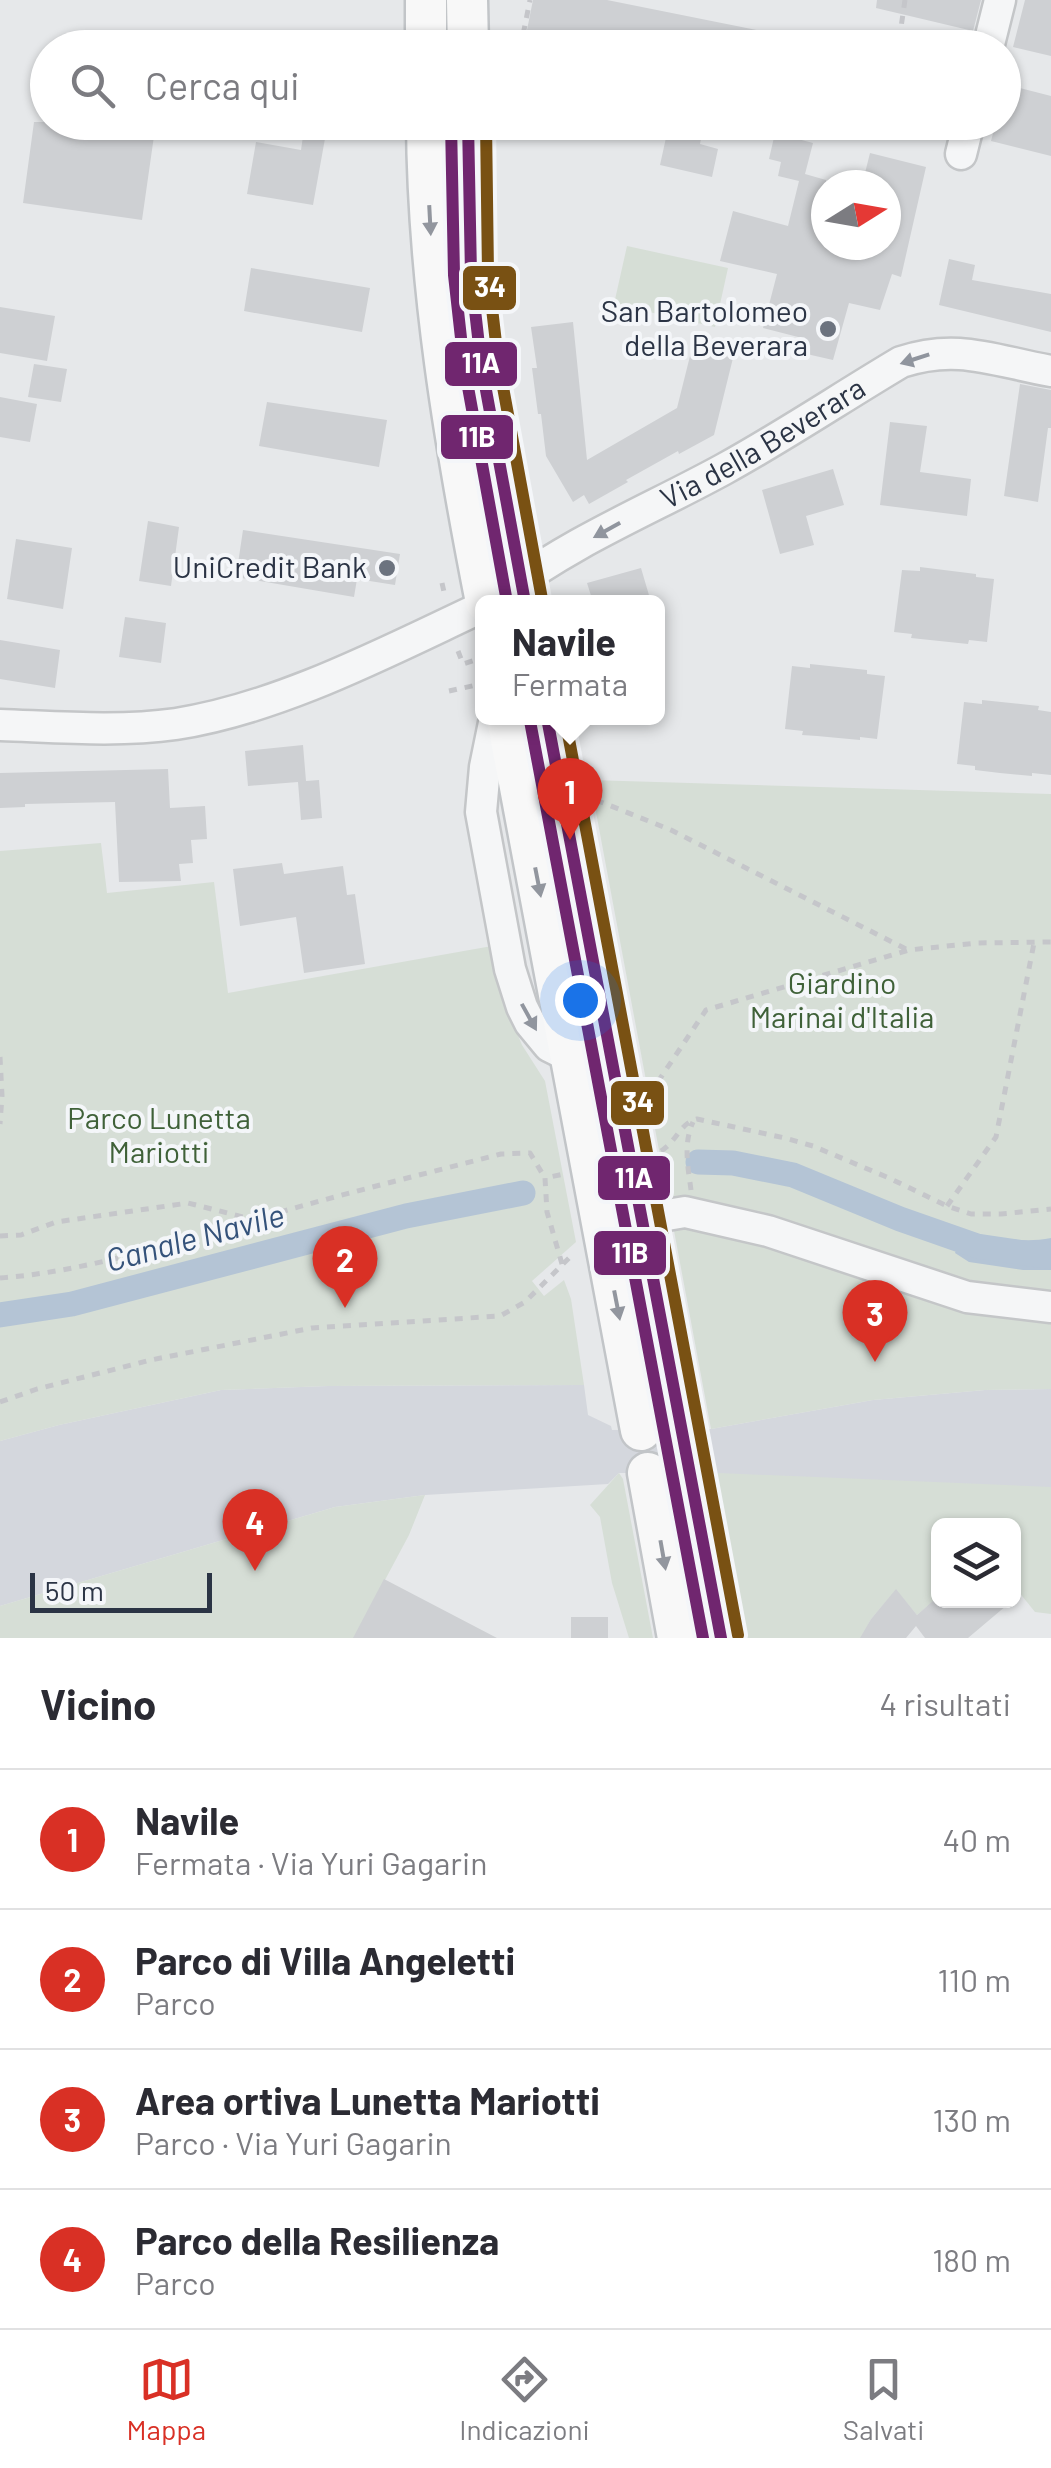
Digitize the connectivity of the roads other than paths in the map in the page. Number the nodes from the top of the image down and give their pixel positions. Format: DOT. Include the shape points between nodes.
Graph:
graph roads {
  1 [pos="426,0"];
  2 [pos="468,0"];
  3 [pos="1000,0"];
  4 [pos="426,30"];
  5 [pos="477,30"];
  6 [pos="992,30"];
  7 [pos="428,140"];
  8 [pos="468,140"];
  9 [pos="964,140"];
  10 [pos="961,154"];
  11 [pos="1051,372"];
  12 [pos="499,595"];
  13 [pos="501,595"];
  14 [pos="507,595"];
  15 [pos="475,611"];
  16 [pos="0,725"];
  17 [pos="494,725"];
  18 [pos="508,725"];
  19 [pos="548,725"];
  20 [pos="570,1057"];
  21 [pos="642,1225"];
  22 [pos="1051,1306"];
  23 [pos="681,1429"];
  24 [pos="640,1430"];
  25 [pos="648,1472"];
  26 [pos="690,1473"];
  27 [pos="678,1638"];
  28 [pos="722,1638"];
  1 -- 4 [label="main road"];
  2 -- 5 [label="main road"];
  3 -- 6 [label="street"];
  7 -- 12 [label="main road, one-way" via="435,287 472,530"];
  8 -- 13 [label="main road" via="470,276"];
  9 -- 10 [label="street"];
  11 -- 14 [label="street, Via della Beverara, one-way" via="953,353 900,362"];
  15 -- 16 [label="street, Via della Beverara" via="363,664 217,716 120,728"];
  17 -- 20 [label="street, one-way" via="481,812 510,969 530,1024 548,1046"];
  18 -- 20 [label="main road, one-way"];
  19 -- 21 [label="main road"];
  20 -- 24 [label="main road, one-way"];
  21 -- 22 [label="street" via="686,1212 768,1231 967,1297"];
  21 -- 23 [label="main road"];
  25 -- 27 [label="main road, one-way"];
  26 -- 28 [label="main road"];
}
